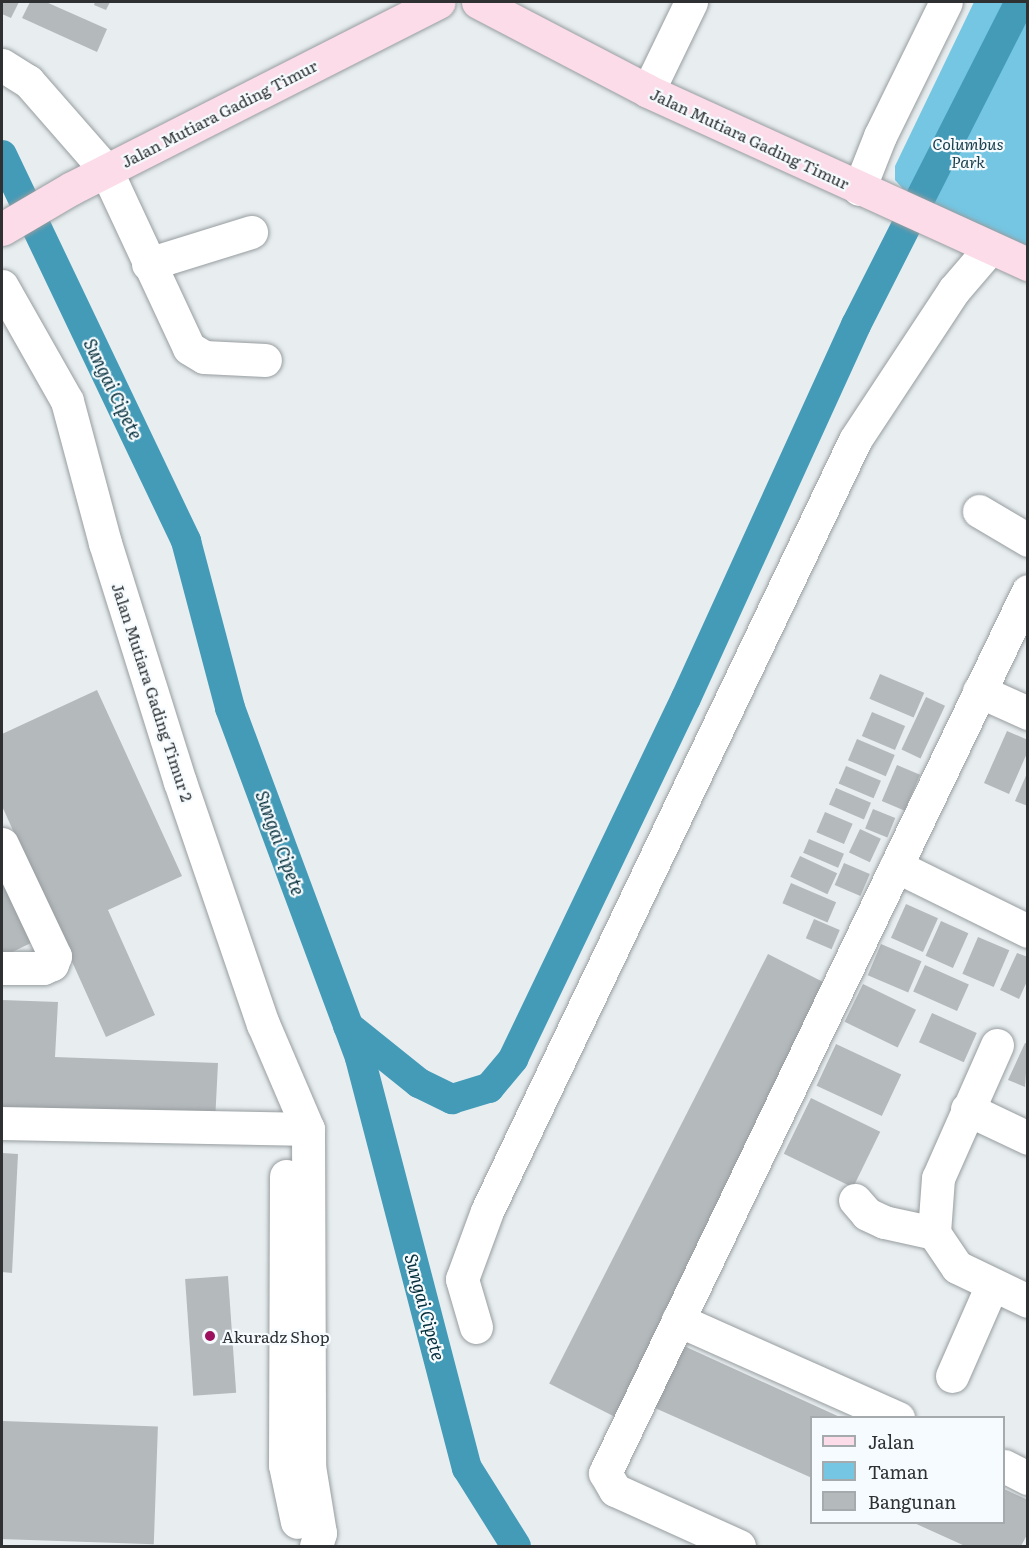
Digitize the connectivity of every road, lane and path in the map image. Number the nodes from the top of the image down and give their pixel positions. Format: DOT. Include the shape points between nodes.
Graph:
graph roads {
  1 [pos="439,2"];
  2 [pos="478,2"];
  3 [pos="691,2"];
  4 [pos="946,2"];
  5 [pos="2,65"];
  6 [pos="648,91"];
  7 [pos="106,170"];
  8 [pos="872,195"];
  9 [pos="2,229"];
  10 [pos="251,232"];
  11 [pos="990,248"];
  12 [pos="148,264"];
  13 [pos="1028,264"];
  14 [pos="2,286"];
  15 [pos="265,360"];
  16 [pos="979,511"];
  17 [pos="1028,540"];
  18 [pos="1028,591"];
  19 [pos="979,691"];
  20 [pos="1028,714"];
  21 [pos="2,844"];
  22 [pos="896,866"];
  23 [pos="1028,931"];
  24 [pos="2,968"];
  25 [pos="997,1045"];
  26 [pos="967,1109"];
  27 [pos="297,1120"];
  28 [pos="2,1123"];
  29 [pos="1028,1138"];
  30 [pos="855,1200"];
  31 [pos="934,1233"];
  32 [pos="990,1287"];
  33 [pos="1028,1301"];
  34 [pos="678,1320"];
  35 [pos="476,1327"];
  36 [pos="952,1376"];
  37 [pos="894,1416"];
  38 [pos="1005,1466"];
  39 [pos="1028,1478"];
  40 [pos="310,1546"];
  41 [pos="316,1546"];
  42 [pos="739,1546"];
  1 -- 7 [label="main road, Jalan Mutiara Gading Timur"];
  2 -- 6 [label="main road, Jalan Mutiara Gading Timur"];
  3 -- 6 [label="street"];
  4 -- 8 [label="street" via="880,136"];
  5 -- 7 [label="street" via="28,81"];
  6 -- 8 [label="main road, Jalan Mutiara Gading Timur"];
  7 -- 9 [label="main road, Jalan Mutiara Gading Timur"];
  7 -- 12 [label="street"];
  8 -- 11 [label="main road, Jalan Mutiara Gading Timur"];
  10 -- 12 [label="street"];
  11 -- 13 [label="main road, Jalan Mutiara Gading Timur"];
  11 -- 35 [label="street" via="954,290 855,440 487,1211 462,1279"];
  12 -- 15 [label="street" via="189,348 204,357"];
  14 -- 27 [label="street, Jalan Mutiara Gading Timur 2" via="67,401 105,543 180,782"];
  16 -- 17 [label="street"];
  18 -- 19 [label="street"];
  19 -- 20 [label="street"];
  19 -- 22 [label="street"];
  21 -- 24 [label="street" via="55,956 52,964 43,968"];
  22 -- 23 [label="street"];
  22 -- 34 [label="street" via="740,1198"];
  25 -- 26 [label="street"];
  26 -- 29 [label="street"];
  26 -- 31 [label="street" via="938,1178"];
  27 -- 28 [label="street"];
  27 -- 40 [label="street, Jalan Mutiara Gading Timur 2" via="285,1466 294,1514 303,1541"];
  27 -- 41 [label="street, Jalan Mutiara Gading Timur 2" via="309,1466 320,1533"];
  30 -- 31 [label="street" via="867,1214 884,1222"];
  31 -- 32 [label="street" via="957,1267"];
  32 -- 33 [label="street"];
  32 -- 36 [label="street"];
  34 -- 37 [label="street"];
  34 -- 42 [label="street" via="605,1473 615,1490"];
  38 -- 39 [label="street"];
}
